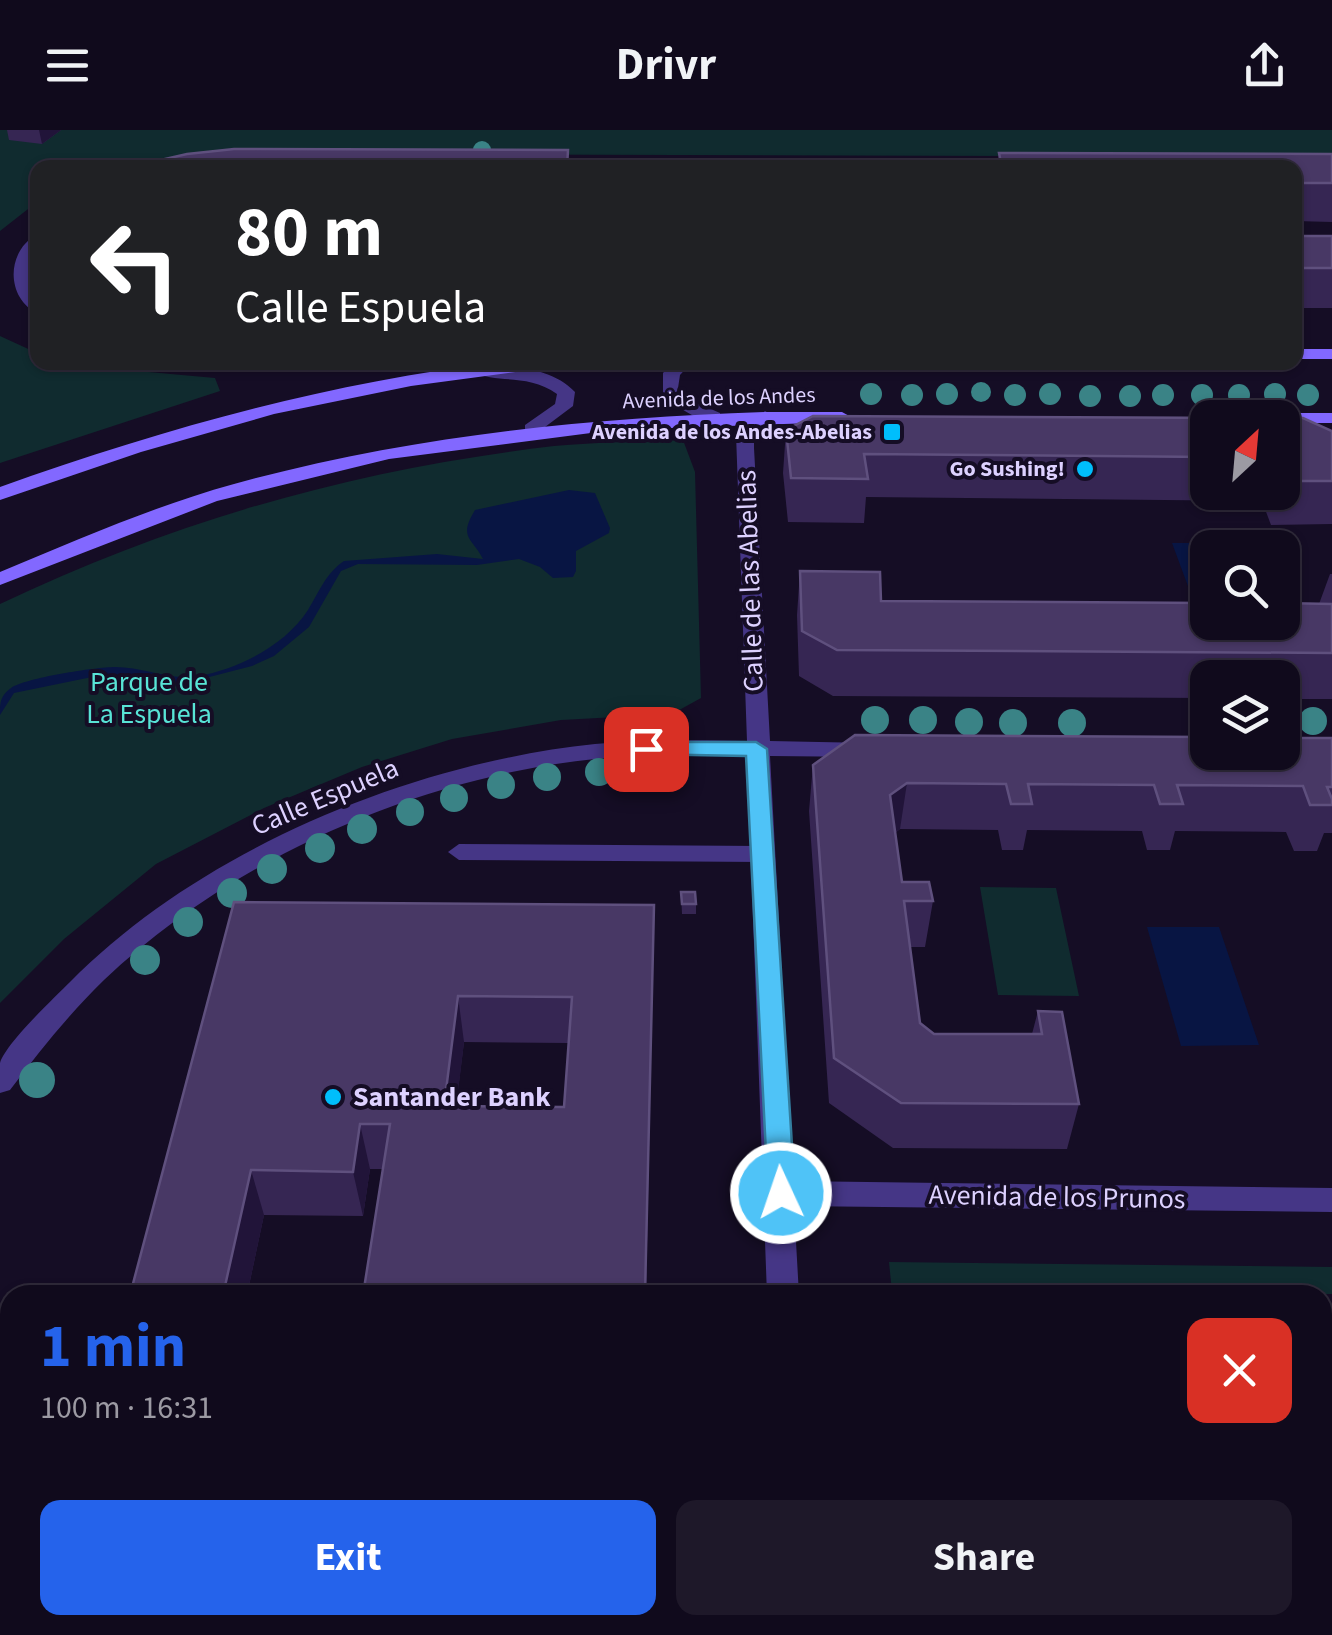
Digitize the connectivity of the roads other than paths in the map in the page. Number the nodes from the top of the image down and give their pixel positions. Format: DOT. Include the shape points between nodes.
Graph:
graph roads {
  1 [pos="30,249"];
  2 [pos="30,302"];
  3 [pos="1302,354"];
  4 [pos="1332,354"];
  5 [pos="489,370"];
  6 [pos="675,370"];
  7 [pos="481,371"];
  8 [pos="765,416"];
  9 [pos="856,417"];
  10 [pos="714,418"];
  11 [pos="1300,418"];
  12 [pos="1332,418"];
  13 [pos="531,430"];
  14 [pos="0,494"];
  15 [pos="0,578"];
  16 [pos="756,749"];
  17 [pos="902,750"];
  18 [pos="460,852"];
  19 [pos="762,854"];
  20 [pos="0,1082"];
  21 [pos="781,1193"];
  22 [pos="1332,1200"];
  23 [pos="783,1285"];
  1 -- 2 [label="street" via="19,281"];
  3 -- 4 [label="main road"];
  5 -- 7 [label="main road"];
  6 -- 10 [label="street" via="669,389"];
  7 -- 13 [label="street" via="537,376 566,392 564,406"];
  7 -- 14 [label="main road" via="218,422"];
  8 -- 9 [label="main road, Avenida de los Andes"];
  8 -- 10 [label="main road, Avenida de los Andes"];
  8 -- 16 [label="street, Calle de las Abelias" via="745,434"];
  10 -- 13 [label="main road, Avenida de los Andes"];
  11 -- 12 [label="main road"];
  13 -- 15 [label="main road, Avenida de los Andes" via="358,458 239,488"];
  16 -- 17 [label="street, Calle Espuela"];
  16 -- 19 [label="street, Calle de las Abelias"];
  16 -- 20 [label="street, Calle Espuela" via="592,752 510,766 340,817 208,884 149,926 54,1018"];
  18 -- 19 [label="lane"];
  19 -- 21 [label="street, Calle de las Abelias"];
  21 -- 22 [label="street, Avenida de los Prunos"];
  21 -- 23 [label="street, Calle de las Abelias"];
}
